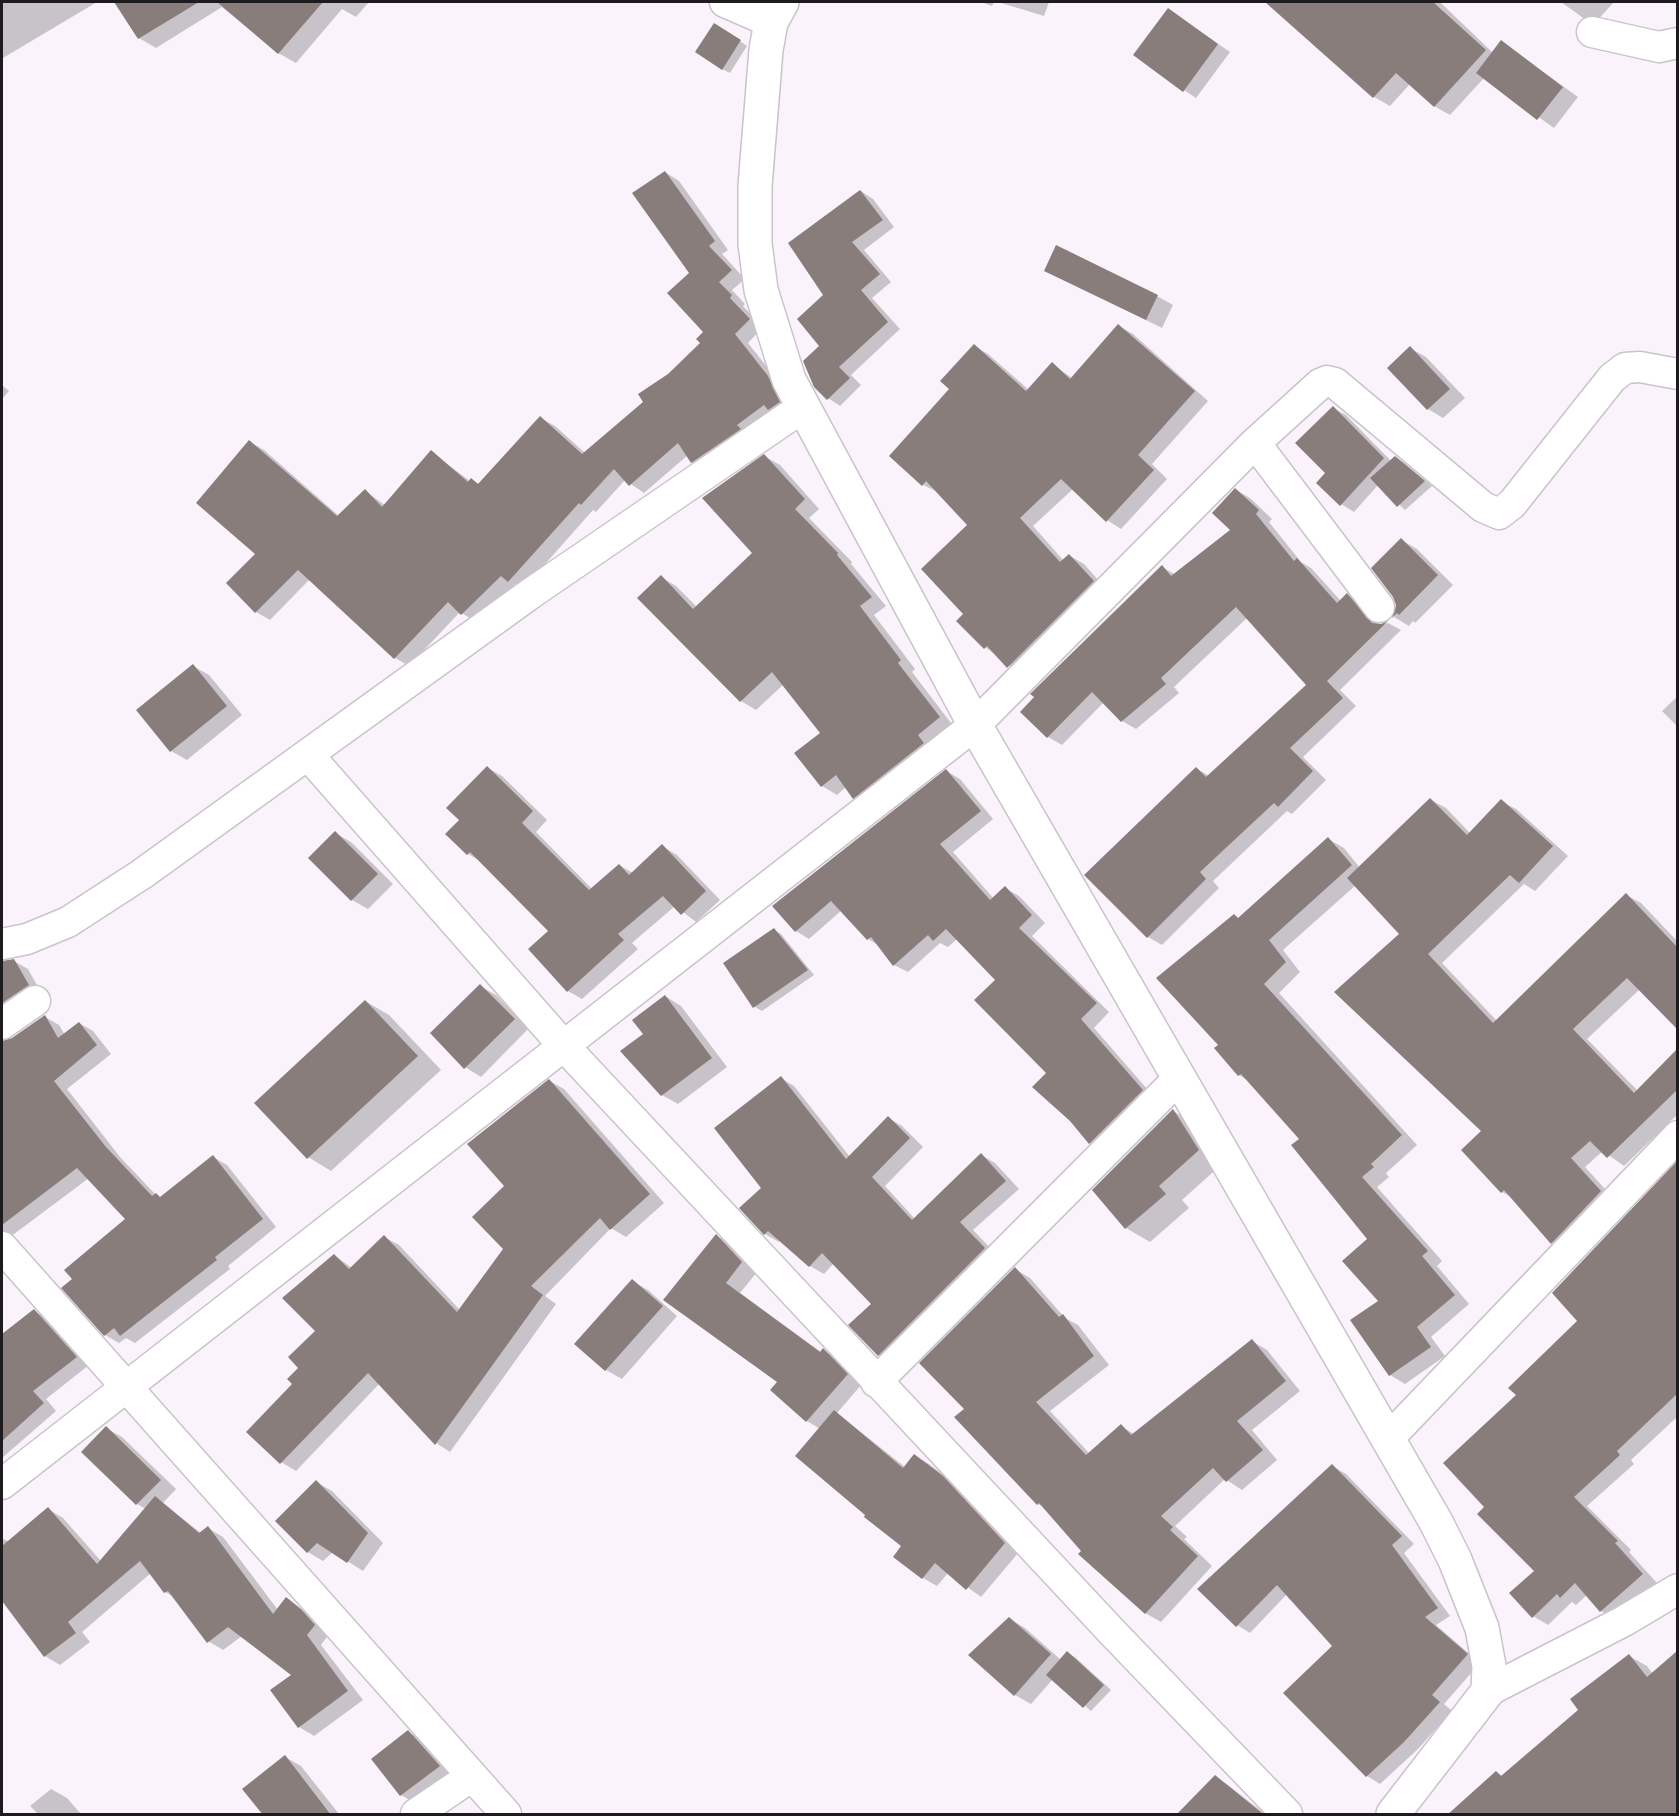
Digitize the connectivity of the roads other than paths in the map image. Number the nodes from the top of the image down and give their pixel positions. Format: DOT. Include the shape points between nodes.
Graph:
graph roads {
  1 [pos="725,2"];
  2 [pos="773,25"];
  3 [pos="1592,32"];
  4 [pos="1677,43"];
  5 [pos="1677,374"];
  6 [pos="803,407"];
  7 [pos="1255,443"];
  8 [pos="1379,607"];
  9 [pos="975,725"];
  10 [pos="309,756"];
  11 [pos="2,944"];
  12 [pos="35,1001"];
  13 [pos="2,1024"];
  14 [pos="563,1045"];
  15 [pos="1178,1079"];
  16 [pos="1677,1137"];
  17 [pos="2,1246"];
  18 [pos="876,1382"];
  19 [pos="124,1387"];
  20 [pos="1387,1440"];
  21 [pos="2,1484"];
  22 [pos="1677,1589"];
  23 [pos="1488,1691"];
  24 [pos="472,1776"];
  25 [pos="416,1815"];
  26 [pos="506,1815"];
  27 [pos="1287,1815"];
  28 [pos="1393,1815"];
  1 -- 2 [label="street"];
  2 -- 6 [label="street" via="754,186 755,244 761,290 774,339"];
  3 -- 4 [label="street" via="1659,47"];
  5 -- 7 [label="street" via="1640,367 1625,368 1612,378 1500,514 1483,507 1335,383 1320,384"];
  6 -- 9 [label="street"];
  6 -- 10 [label="street" via="530,594"];
  7 -- 8 [label="street"];
  7 -- 9 [label="street"];
  9 -- 14 [label="street"];
  9 -- 15 [label="street"];
  10 -- 11 [label="street" via="68,922 27,939"];
  10 -- 14 [label="street"];
  12 -- 13 [label="street"];
  14 -- 18 [label="street"];
  14 -- 19 [label="street"];
  15 -- 18 [label="street"];
  15 -- 20 [label="street"];
  16 -- 20 [label="street"];
  17 -- 19 [label="street"];
  18 -- 27 [label="street"];
  19 -- 21 [label="street"];
  19 -- 24 [label="street"];
  20 -- 23 [label="street" via="1436,1522 1469,1593 1482,1628 1489,1666"];
  22 -- 23 [label="street"];
  23 -- 28 [label="street"];
  24 -- 25 [label="street"];
  24 -- 26 [label="street"];
}
